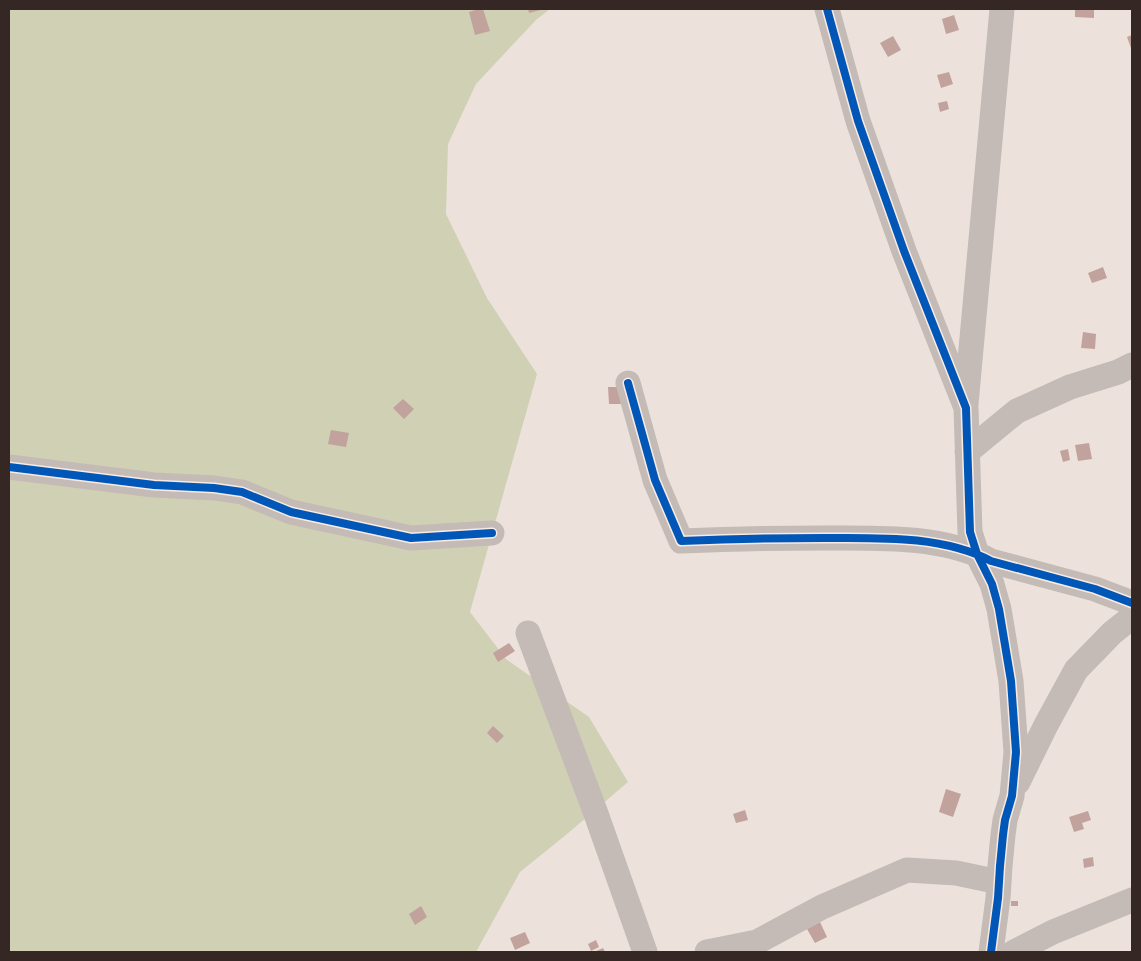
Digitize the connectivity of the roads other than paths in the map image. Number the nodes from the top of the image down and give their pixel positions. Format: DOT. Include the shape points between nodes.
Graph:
graph roads {
  1 [pos="827,9"];
  2 [pos="1002,9"];
  3 [pos="1132,365"];
  4 [pos="628,383"];
  5 [pos="966,408"];
  6 [pos="967,452"];
  7 [pos="9,467"];
  8 [pos="492,533"];
  9 [pos="977,554"];
  10 [pos="1132,604"];
  11 [pos="1132,617"];
  12 [pos="528,633"];
  13 [pos="1012,796"];
  14 [pos="999,882"];
  15 [pos="1132,900"];
  16 [pos="759,947"];
  17 [pos="645,952"];
  18 [pos="707,952"];
  19 [pos="995,952"];
  1 -- 5 [label="street" via="858,121 904,251"];
  2 -- 5 [label="street"];
  3 -- 6 [label="street" via="1070,387 1017,411"];
  4 -- 9 [label="street" via="655,480 681,541 884,538 941,544"];
  5 -- 6 [label="street"];
  6 -- 9 [label="street" via="970,532"];
  7 -- 8 [label="street" via="242,492 291,512 411,538"];
  9 -- 10 [label="street" via="991,561 1095,589"];
  9 -- 13 [label="street" via="992,584 999,609 1011,681 1016,752"];
  11 -- 13 [label="street" via="1076,670"];
  12 -- 17 [label="street"];
  13 -- 14 [label="street" via="1005,820"];
  14 -- 16 [label="street" via="956,873 907,870 822,907"];
  14 -- 19 [label="street"];
  15 -- 19 [label="street"];
  16 -- 18 [label="street"];
}
